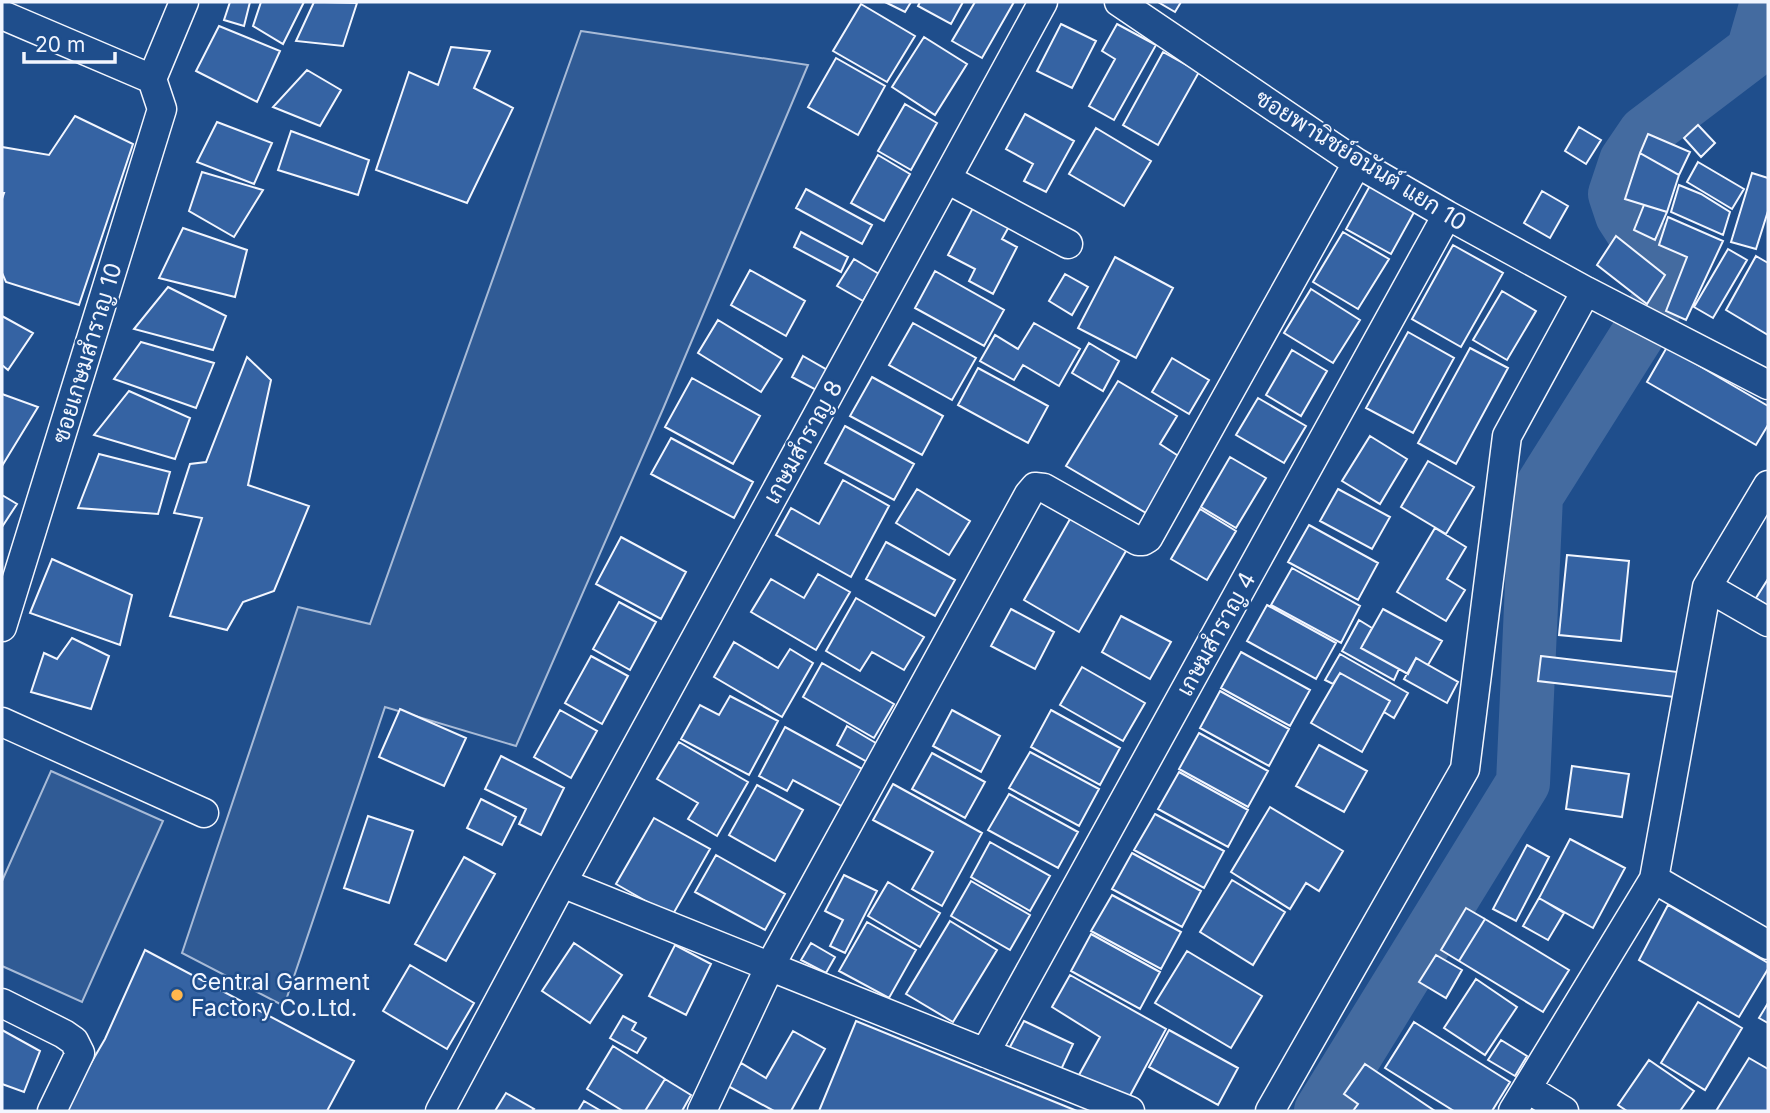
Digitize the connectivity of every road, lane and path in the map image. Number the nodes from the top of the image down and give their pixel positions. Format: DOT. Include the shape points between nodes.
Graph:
graph roads {
  1 [pos="184,2"];
  2 [pos="1043,2"];
  3 [pos="1119,2"];
  4 [pos="2,15"];
  5 [pos="152,79"];
  6 [pos="1357,163"];
  7 [pos="947,178"];
  8 [pos="1447,215"];
  9 [pos="1068,244"];
  10 [pos="1586,291"];
  11 [pos="1768,385"];
  12 [pos="1768,485"];
  13 [pos="1707,587"];
  14 [pos="1768,622"];
  15 [pos="2,627"];
  16 [pos="2,722"];
  17 [pos="204,813"];
  18 [pos="1654,879"];
  19 [pos="562,883"];
  20 [pos="1768,945"];
  21 [pos="770,966"];
  22 [pos="2,1003"];
  23 [pos="985,1053"];
  24 [pos="1521,1100"];
  25 [pos="52,1111"];
  26 [pos="440,1111"];
  27 [pos="702,1111"];
  28 [pos="1130,1111"];
  29 [pos="1270,1111"];
  30 [pos="1564,1111"];
  1 -- 5 [label="street"];
  2 -- 7 [label="street, เกษมสำราญ 8"];
  3 -- 6 [label="street, ซอยพานิชย์อนันต์ แยก 10"];
  4 -- 5 [label="street"];
  5 -- 15 [label="street, ซอยเกษมสำราญ 10" via="162,109"];
  6 -- 8 [label="street, ซอยพานิชย์อนันต์ แยก 10"];
  6 -- 21 [label="street" via="1148,538 1138,541 1044,488 1035,487 1029,494"];
  7 -- 9 [label="street"];
  7 -- 19 [label="street, เกษมสำราญ 8"];
  8 -- 10 [label="street, ซอยพานิชย์อนันต์ แยก 10"];
  8 -- 23 [label="street, เกษมสำราญ 4"];
  10 -- 11 [label="street, ซอยพานิชย์อนันต์ แยก 10"];
  10 -- 29 [label="street" via="1507,436 1465,769"];
  12 -- 13 [label="street"];
  13 -- 14 [label="street"];
  13 -- 18 [label="street"];
  16 -- 17 [label="street"];
  18 -- 20 [label="street"];
  18 -- 24 [label="street"];
  19 -- 21 [label="street"];
  19 -- 26 [label="street, เกษมสำราญ 8"];
  21 -- 23 [label="street"];
  21 -- 27 [label="street"];
  22 -- 25 [label="street" via="64,1034 80,1053"];
  23 -- 28 [label="street"];
  24 -- 30 [label="street"];
}
